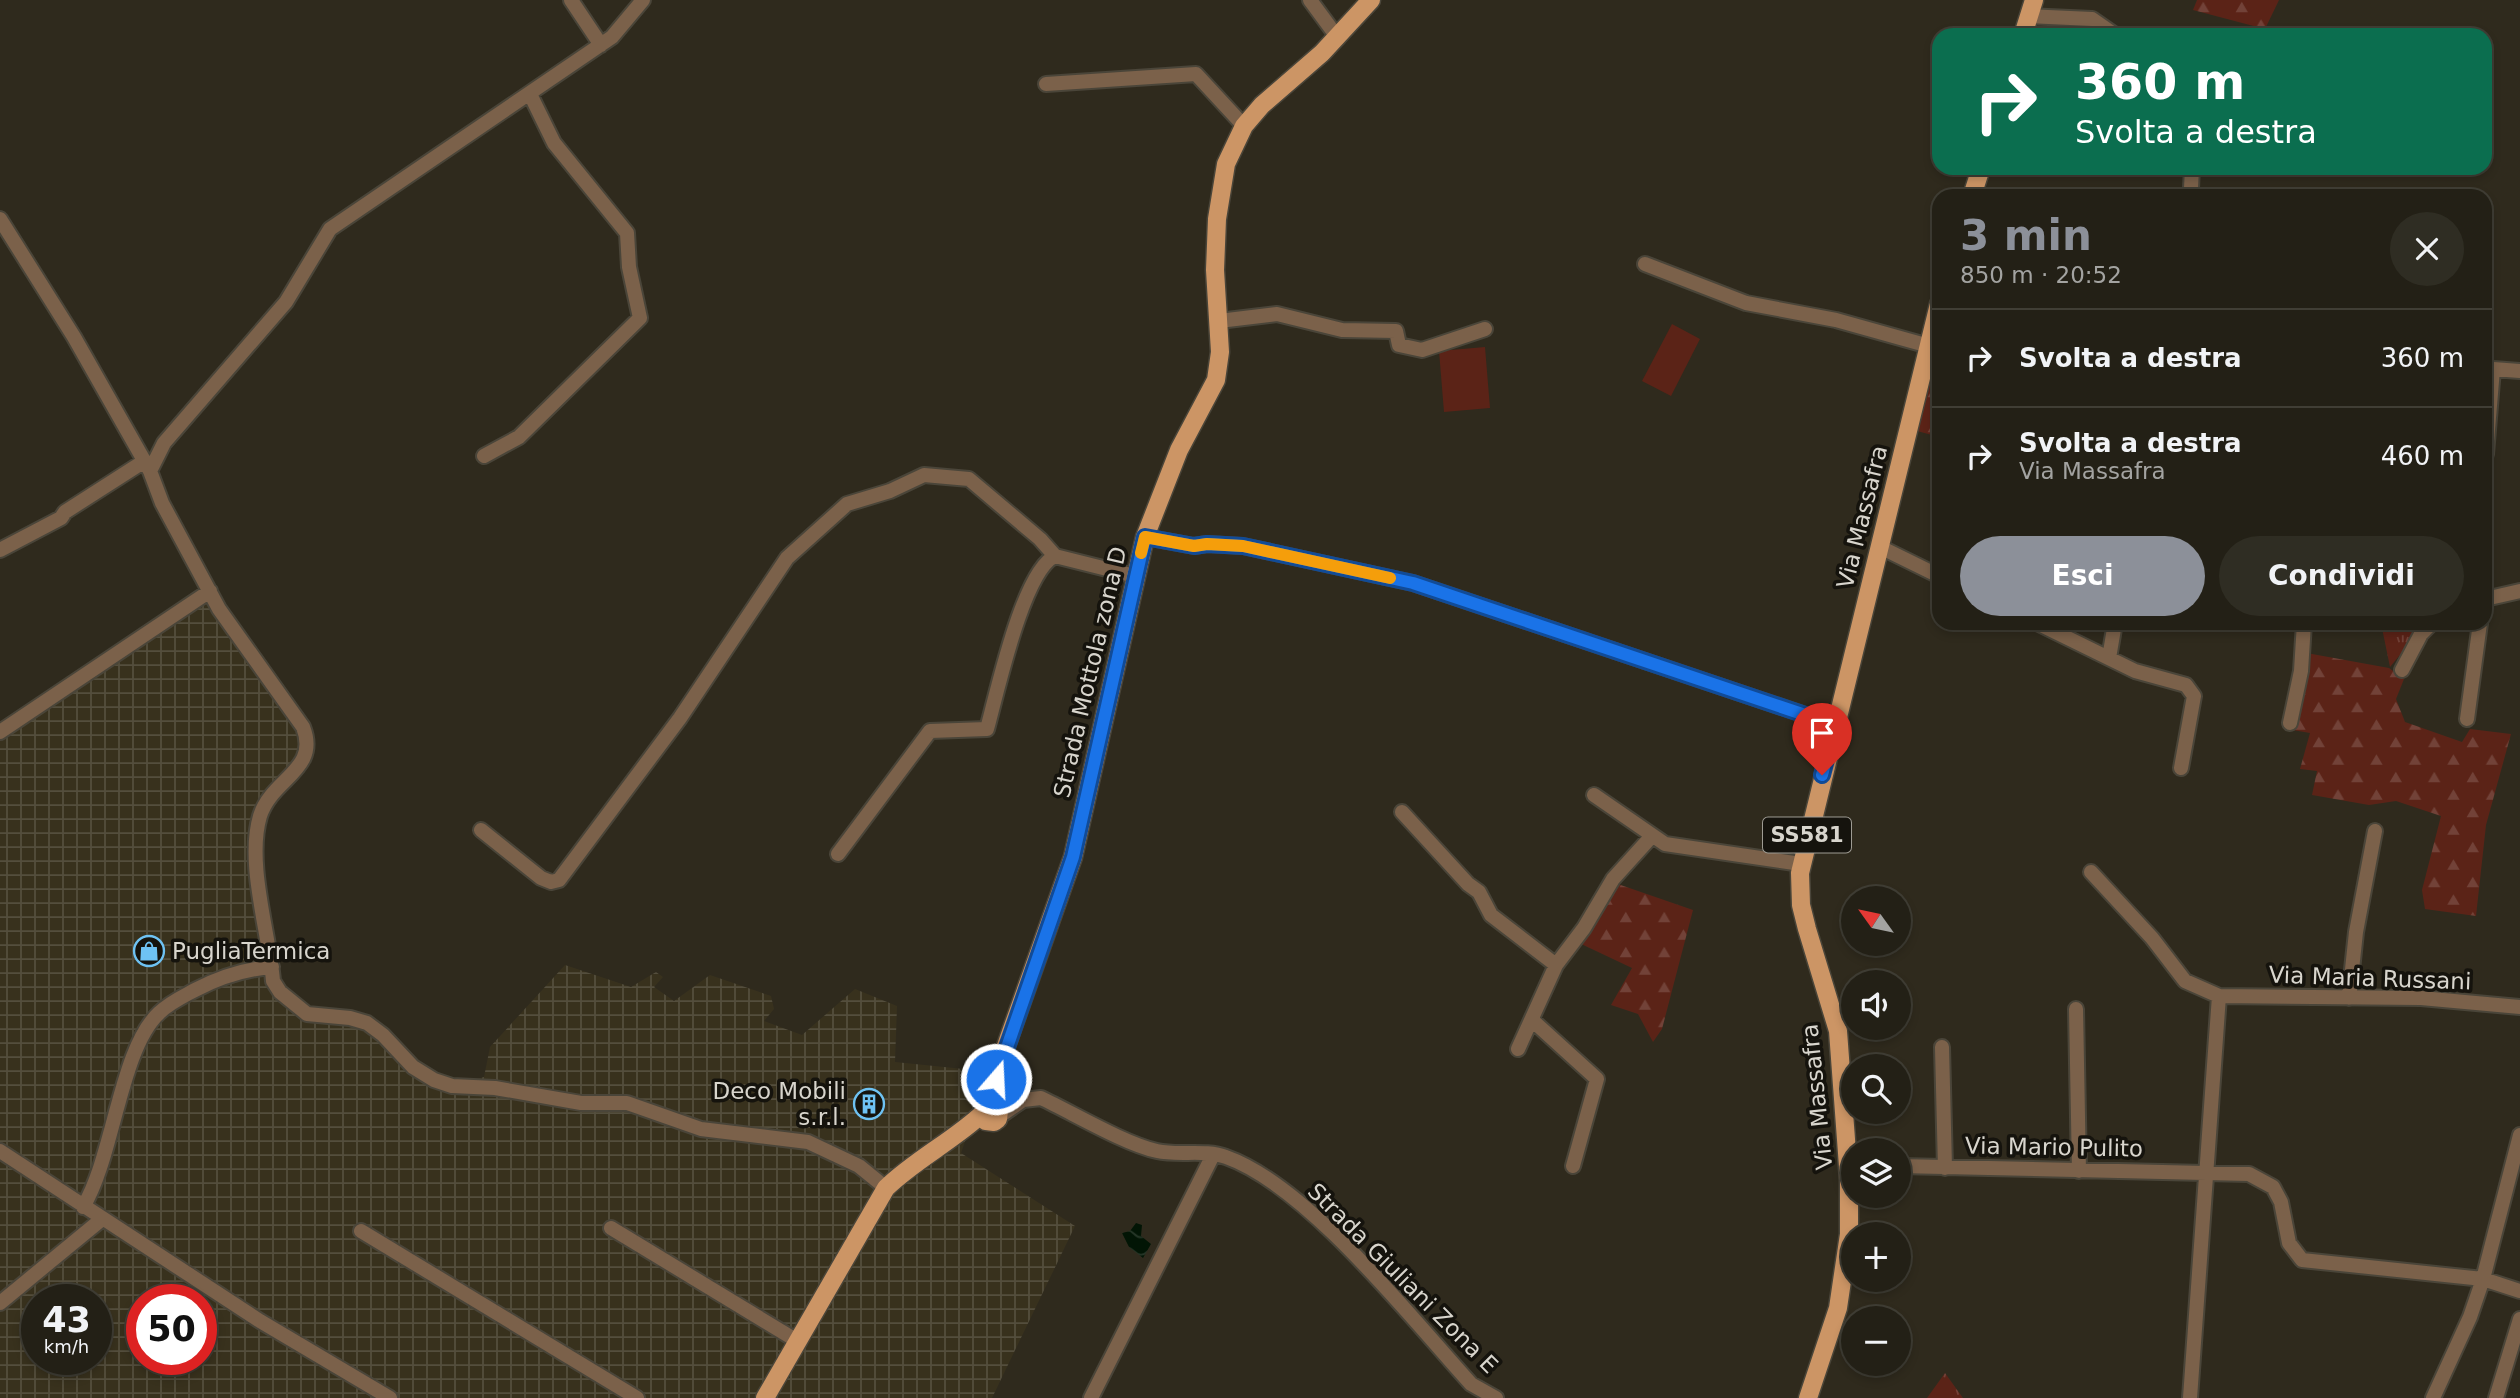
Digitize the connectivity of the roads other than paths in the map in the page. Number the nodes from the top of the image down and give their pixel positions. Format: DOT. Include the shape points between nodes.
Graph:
graph roads {
  1 [pos="571,0"];
  2 [pos="643,0"];
  3 [pos="1310,0"];
  4 [pos="1371,0"];
  5 [pos="2031,8"];
  6 [pos="2025,28"];
  7 [pos="2105,28"];
  8 [pos="1338,38"];
  9 [pos="601,45"];
  10 [pos="1046,85"];
  11 [pos="530,94"];
  12 [pos="1244,126"];
  13 [pos="2192,175"];
  14 [pos="2191,188"];
  15 [pos="0,219"];
  16 [pos="1646,264"];
  17 [pos="1219,321"];
  18 [pos="1485,329"];
  19 [pos="1932,333"];
  20 [pos="1929,346"];
  21 [pos="2520,371"];
  22 [pos="2492,381"];
  23 [pos="484,456"];
  24 [pos="147,467"];
  25 [pos="1145,537"];
  26 [pos="1880,547"];
  27 [pos="0,550"];
  28 [pos="1055,556"];
  29 [pos="1932,573"];
  30 [pos="1135,576"];
  31 [pos="210,591"];
  32 [pos="2520,591"];
  33 [pos="2492,597"];
  34 [pos="2051,630"];
  35 [pos="2114,630"];
  36 [pos="2304,630"];
  37 [pos="2425,630"];
  38 [pos="2479,630"];
  39 [pos="2109,658"];
  40 [pos="2402,670"];
  41 [pos="2467,719"];
  42 [pos="2290,723"];
  43 [pos="1835,725"];
  44 [pos="0,732"];
  45 [pos="2180,768"];
  46 [pos="1594,795"];
  47 [pos="1402,812"];
  48 [pos="481,830"];
  49 [pos="2375,831"];
  50 [pos="1651,837"];
  51 [pos="838,855"];
  52 [pos="1801,864"];
  53 [pos="2091,872"];
  54 [pos="1556,965"];
  55 [pos="272,967"];
  56 [pos="2218,996"];
  57 [pos="2349,998"];
  58 [pos="2520,1007"];
  59 [pos="2076,1009"];
  60 [pos="1532,1020"];
  61 [pos="1942,1047"];
  62 [pos="1518,1049"];
  63 [pos="995,1111"];
  64 [pos="2520,1135"];
  65 [pos="1848,1138"];
  66 [pos="0,1151"];
  67 [pos="1213,1155"];
  68 [pos="1573,1166"];
  69 [pos="1911,1167"];
  70 [pos="1945,1168"];
  71 [pos="2079,1171"];
  72 [pos="2208,1171"];
  73 [pos="886,1188"];
  74 [pos="83,1207"];
  75 [pos="1850,1208"];
  76 [pos="102,1219"];
  77 [pos="611,1228"];
  78 [pos="360,1231"];
  79 [pos="2483,1279"];
  80 [pos="2520,1291"];
  81 [pos="0,1303"];
  82 [pos="2520,1319"];
  83 [pos="799,1342"];
  84 [pos="1817,1371"];
  85 [pos="390,1398"];
  86 [pos="637,1398"];
  87 [pos="765,1398"];
  88 [pos="1091,1398"];
  89 [pos="1496,1398"];
  90 [pos="1808,1398"];
  91 [pos="1820,1398"];
  92 [pos="2190,1398"];
  93 [pos="2433,1398"];
  94 [pos="2496,1398"];
  1 -- 9 [label="street"];
  2 -- 9 [label="street"];
  3 -- 8 [label="street"];
  4 -- 8 [label="main road, Strada Mottola zona D"];
  5 -- 6 [label="main road"];
  5 -- 7 [label="street" via="2092,19"];
  8 -- 12 [label="main road, Strada Mottola zona D"];
  9 -- 11 [label="street"];
  10 -- 12 [label="street" via="1196,74"];
  11 -- 23 [label="street" via="554,144 628,233 629,267 640,318 519,437"];
  11 -- 24 [label="street" via="330,229 286,302"];
  12 -- 17 [label="main road, Strada Mottola zona D" via="1226,164 1219,193 1215,270"];
  13 -- 14 [label="street"];
  15 -- 24 [label="street" via="52,299"];
  16 -- 20 [label="street" via="1746,303 1836,320"];
  17 -- 18 [label="street" via="1278,314 1342,330 1396,331 1399,345 1422,350"];
  17 -- 25 [label="main road, Strada Mottola zona D" via="1216,380 1180,450"];
  19 -- 20 [label="main road, Via Massafra / SS581"];
  20 -- 26 [label="main road, Via Massafra / SS581"];
  21 -- 22 [label="street" via="2493,369"];
  24 -- 27 [label="street"];
  24 -- 31 [label="street"];
  25 -- 30 [label="main road, Strada Mottola zona D"];
  25 -- 43 [label="street" via="1194,546 1243,546 1413,583"];
  26 -- 29 [label="street"];
  26 -- 43 [label="main road, Via Massafra / SS581"];
  28 -- 30 [label="street"];
  28 -- 48 [label="street" via="969,479 924,475 847,504 787,558 680,718 559,880 541,878"];
  28 -- 51 [label="street" via="1047,560 1030,590 987,729 930,731"];
  30 -- 63 [label="main road, Strada Mottola zona D" via="1073,857 996,1079"];
  31 -- 44 [label="street"];
  31 -- 55 [label="street" via="310,744 307,757 269,797 260,816 258,875"];
  32 -- 33 [label="street"];
  34 -- 39 [label="street"];
  35 -- 39 [label="street"];
  36 -- 42 [label="street"];
  37 -- 40 [label="street"];
  38 -- 41 [label="street"];
  39 -- 45 [label="street" via="2135,671 2186,685 2194,696"];
  43 -- 52 [label="main road, Via Massafra / SS581"];
  46 -- 50 [label="street"];
  47 -- 54 [label="street" via="1476,888 1492,915"];
  49 -- 57 [label="street"];
  50 -- 52 [label="street" via="1665,844"];
  50 -- 54 [label="street" via="1613,879"];
  52 -- 65 [label="main road, Via Massafra / SS581" via="1801,905 1838,1031"];
  53 -- 56 [label="street" via="2185,981"];
  54 -- 60 [label="street"];
  55 -- 73 [label="street" via="278,990 307,1014 367,1023 413,1067 434,1080 581,1103 627,1103 701,1129 808,1142 859,1166"];
  55 -- 74 [label="street" via="243,969 174,1001 158,1014 138,1043 96,1185"];
  56 -- 57 [label="street, Via Maria Russani"];
  56 -- 72 [label="street"];
  57 -- 58 [label="street, Via Maria Russani" via="2421,998"];
  59 -- 71 [label="street"];
  60 -- 62 [label="street"];
  60 -- 68 [label="street" via="1597,1079"];
  61 -- 70 [label="street"];
  63 -- 67 [label="street, Strada Giuliani Zona E" via="1041,1098 1157,1151"];
  63 -- 73 [label="main road" via="969,1137 944,1144"];
  64 -- 79 [label="street"];
  66 -- 74 [label="street"];
  67 -- 88 [label="street"];
  67 -- 89 [label="street, Strada Giuliani Zona E" via="1256,1171 1312,1214 1471,1384"];
  69 -- 70 [label="street, Via Mario Pulito"];
  70 -- 71 [label="street, Via Mario Pulito"];
  71 -- 72 [label="street, Via Mario Pulito"];
  72 -- 79 [label="street, Via Mario Pulito" via="2249,1174 2273,1187 2281,1202 2289,1243 2302,1260"];
  72 -- 92 [label="street"];
  73 -- 83 [label="main road"];
  74 -- 76 [label="street"];
  75 -- 84 [label="main road, Via Massafra / SS581" via="1838,1308"];
  76 -- 81 [label="street"];
  76 -- 85 [label="street"];
  77 -- 83 [label="street"];
  78 -- 86 [label="street"];
  79 -- 80 [label="street, Via Mario Pulito"];
  79 -- 93 [label="street"];
  82 -- 94 [label="street"];
  83 -- 87 [label="main road"];
  84 -- 90 [label="main road, Via Massafra / SS581"];
  84 -- 91 [label="main road"];
}
